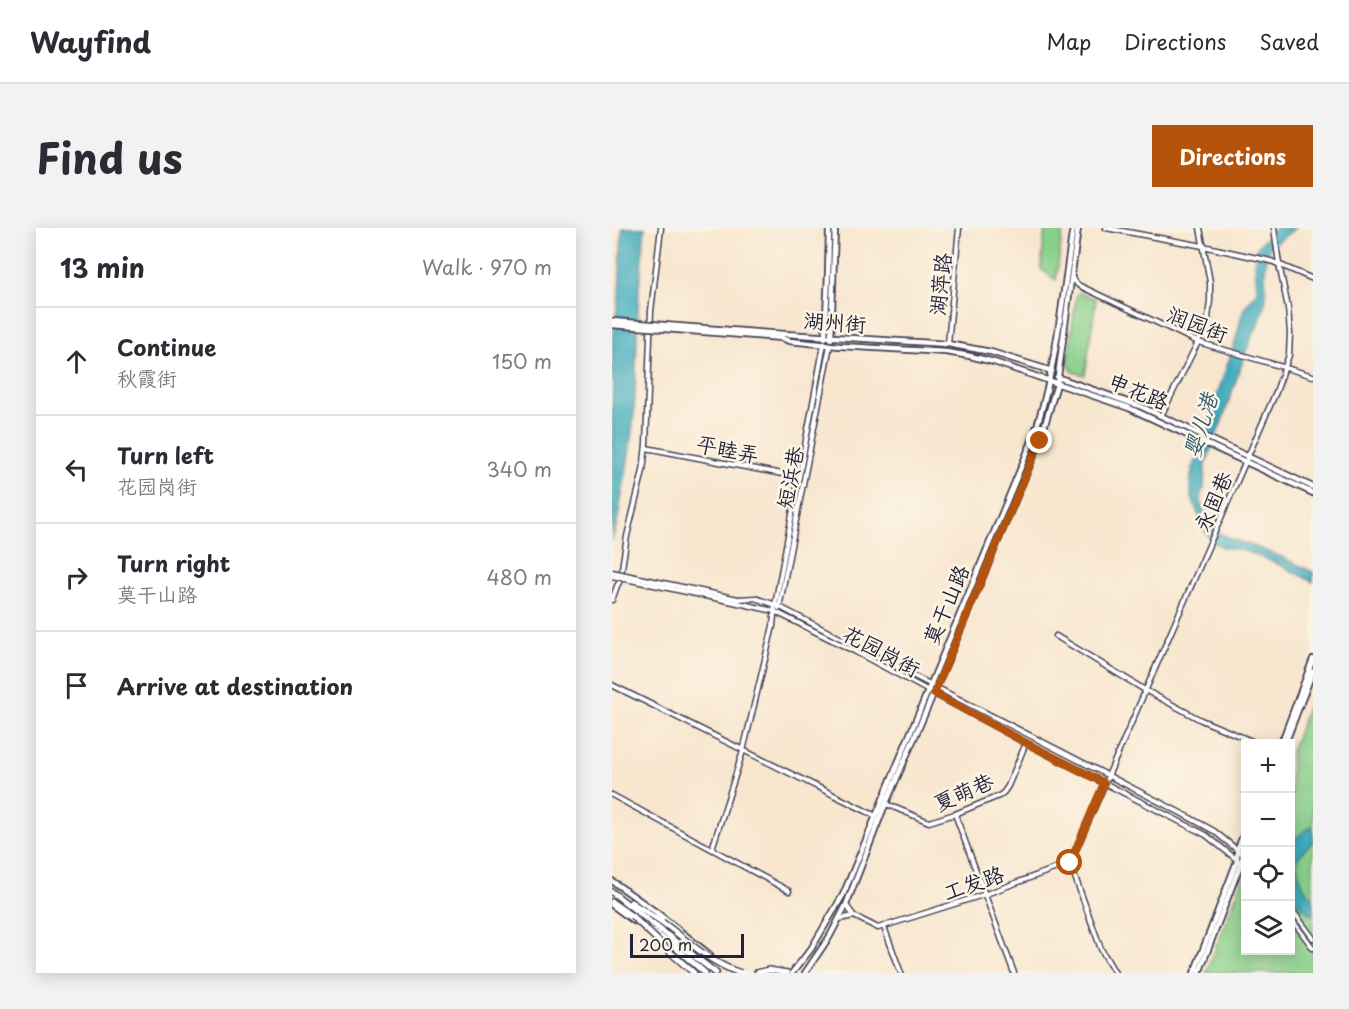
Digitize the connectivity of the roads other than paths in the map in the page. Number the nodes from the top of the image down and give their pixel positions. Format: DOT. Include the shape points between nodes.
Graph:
graph roads {
  1 [pos="661,228"];
  2 [pos="829,228"];
  3 [pos="835,228"];
  4 [pos="960,228"];
  5 [pos="1072,228"];
  6 [pos="1078,228"];
  7 [pos="1106,228"];
  8 [pos="1200,228"];
  9 [pos="1274,228"];
  10 [pos="1203,246"];
  11 [pos="1279,264"];
  12 [pos="1072,278"];
  13 [pos="1313,279"];
  14 [pos="1078,285"];
  15 [pos="1070,290"];
  16 [pos="612,323"];
  17 [pos="769,335"];
  18 [pos="828,337"];
  19 [pos="1198,342"];
  20 [pos="827,344"];
  21 [pos="948,344"];
  22 [pos="1285,367"];
  23 [pos="1052,371"];
  24 [pos="1313,376"];
  25 [pos="1049,381"];
  26 [pos="1057,381"];
  27 [pos="1161,416"];
  28 [pos="1198,437"];
  29 [pos="1215,444"];
  30 [pos="646,448"];
  31 [pos="1248,456"];
  32 [pos="1246,462"];
  33 [pos="798,477"];
  34 [pos="804,478"];
  35 [pos="1313,487"];
  36 [pos="1313,493"];
  37 [pos="612,574"];
  38 [pos="612,600"];
  39 [pos="738,601"];
  40 [pos="775,605"];
  41 [pos="780,607"];
  42 [pos="774,611"];
  43 [pos="1056,636"];
  44 [pos="1313,659"];
  45 [pos="1313,671"];
  46 [pos="930,684"];
  47 [pos="612,685"];
  48 [pos="927,690"];
  49 [pos="935,690"];
  50 [pos="1145,690"];
  51 [pos="1247,739"];
  52 [pos="1285,739"];
  53 [pos="1285,739"];
  54 [pos="1026,743"];
  55 [pos="743,751"];
  56 [pos="1107,776"];
  57 [pos="1104,783"];
  58 [pos="612,795"];
  59 [pos="886,804"];
  60 [pos="955,814"];
  61 [pos="876,816"];
  62 [pos="1241,841"];
  63 [pos="712,849"];
  64 [pos="1238,850"];
  65 [pos="1241,853"];
  66 [pos="1070,863"];
  67 [pos="1241,864"];
  68 [pos="612,881"];
  69 [pos="789,891"];
  70 [pos="612,892"];
  71 [pos="986,894"];
  72 [pos="612,902"];
  73 [pos="846,905"];
  74 [pos="1295,914"];
  75 [pos="854,916"];
  76 [pos="632,918"];
  77 [pos="839,919"];
  78 [pos="1295,924"];
  79 [pos="884,927"];
  80 [pos="1313,938"];
  81 [pos="677,946"];
  82 [pos="1313,948"];
  83 [pos="696,973"];
  84 [pos="707,973"];
  85 [pos="715,973"];
  86 [pos="733,973"];
  87 [pos="741,973"];
  88 [pos="757,973"];
  89 [pos="787,973"];
  90 [pos="792,973"];
  91 [pos="805,973"];
  92 [pos="901,973"];
  93 [pos="1014,973"];
  94 [pos="1115,973"];
  95 [pos="1194,973"];
  96 [pos="1199,973"];
  1 -- 30 [label="street" via="651,310"];
  2 -- 18 [label="main road"];
  3 -- 18 [label="main road"];
  4 -- 21 [label="street, 湖萍路"];
  5 -- 23 [label="main road, 莫干山路"];
  6 -- 12 [label="main road, 莫干山路"];
  7 -- 10 [label="street"];
  8 -- 10 [label="street"];
  9 -- 11 [label="street, 永固巷"];
  10 -- 11 [label="street"];
  10 -- 19 [label="street" via="1210,300 1208,319"];
  11 -- 13 [label="street"];
  11 -- 22 [label="street, 永固巷" via="1290,333"];
  12 -- 14 [label="street, 润园街"];
  12 -- 15 [label="main road, 莫干山路"];
  14 -- 15 [label="street"];
  14 -- 19 [label="street, 润园街"];
  15 -- 26 [label="main road, 莫干山路"];
  16 -- 17 [label="main road, 湖州街, bridge"];
  17 -- 18 [label="main road, 湖州街"];
  17 -- 20 [label="main road, 湖州街"];
  18 -- 20 [label="main road"];
  18 -- 21 [label="main road, 湖州街"];
  19 -- 22 [label="street, 润园街"];
  19 -- 27 [label="street"];
  20 -- 25 [label="main road, 湖州街" via="970,356"];
  20 -- 33 [label="street, 短浜巷"];
  20 -- 34 [label="street, 短浜巷"];
  21 -- 23 [label="main road, 湖州街"];
  22 -- 24 [label="street, 润园街"];
  22 -- 31 [label="street, 永固巷"];
  23 -- 25 [label="main road, 莫干山路"];
  23 -- 26 [label="main road"];
  25 -- 26 [label="main road, 申花路"];
  25 -- 46 [label="main road, 莫干山路" via="1032,441"];
  26 -- 27 [label="main road, 申花路" via="1122,399"];
  26 -- 28 [label="main road, 申花路"];
  26 -- 49 [label="main road, 莫干山路" via="1040,441"];
  27 -- 28 [label="main road, 申花路"];
  28 -- 29 [label="main road, 申花路"];
  29 -- 31 [label="main road, 申花路"];
  29 -- 32 [label="main road, 申花路"];
  30 -- 33 [label="street, 平睦弄"];
  30 -- 38 [label="street" via="620,581"];
  31 -- 32 [label="street, 永固巷"];
  31 -- 35 [label="main road, 申花路"];
  32 -- 36 [label="main road, 申花路"];
  32 -- 50 [label="street, 永固巷"];
  33 -- 34 [label="street, 平睦弄"];
  33 -- 40 [label="street, 短浜巷"];
  34 -- 41 [label="street, 短浜巷"];
  37 -- 39 [label="street, 花园岗街, bridge"];
  39 -- 40 [label="street, 花园岗街" via="755,598"];
  39 -- 42 [label="street, 花园岗街"];
  40 -- 41 [label="street, 花园岗街"];
  40 -- 42 [label="street, 短浜巷"];
  41 -- 42 [label="street"];
  41 -- 46 [label="street, 花园岗街"];
  42 -- 48 [label="street, 花园岗街"];
  42 -- 55 [label="street, 短浜巷"];
  43 -- 50 [label="street"];
  44 -- 52 [label="main road"];
  45 -- 53 [label="main road"];
  46 -- 48 [label="main road, 莫干山路"];
  46 -- 49 [label="street, 花园岗街"];
  47 -- 55 [label="street"];
  48 -- 49 [label="street, 花园岗街"];
  48 -- 61 [label="main road, 莫干山路"];
  49 -- 54 [label="street, 花园岗街"];
  49 -- 56 [label="street, 花园岗街"];
  49 -- 59 [label="main road, 莫干山路"];
  50 -- 51 [label="street"];
  50 -- 56 [label="street, 永固巷"];
  54 -- 57 [label="street, 花园岗街"];
  54 -- 60 [label="street, 夏萌巷" via="1004,792"];
  55 -- 61 [label="street"];
  55 -- 63 [label="street, 短浜巷"];
  56 -- 57 [label="street, 永固巷"];
  56 -- 64 [label="street, 花园岗街" via="1214,831"];
  57 -- 66 [label="street, 永固巷"];
  57 -- 67 [label="street, 花园岗街" via="1206,835"];
  58 -- 63 [label="street"];
  59 -- 60 [label="street, 夏萌巷" via="929,822"];
  59 -- 73 [label="main road, 莫干山路"];
  60 -- 71 [label="street"];
  61 -- 90 [label="main road, 莫干山路" via="843,895"];
  62 -- 64 [label="main road"];
  63 -- 69 [label="street"];
  64 -- 65 [label="street, 花园岗街"];
  64 -- 67 [label="main road"];
  66 -- 71 [label="street, 工发路"];
  66 -- 94 [label="street" via="1101,949"];
  67 -- 95 [label="main road"];
  67 -- 96 [label="main road"];
  68 -- 86 [label="main road"];
  70 -- 81 [label="main road"];
  70 -- 85 [label="highway"];
  70 -- 87 [label="highway, bridge" via="662,922 725,968"];
  71 -- 79 [label="street, 工发路"];
  71 -- 93 [label="street"];
  72 -- 76 [label="highway"];
  72 -- 81 [label="main road"];
  73 -- 75 [label="street"];
  73 -- 77 [label="main road, 莫干山路"];
  74 -- 80 [label="street"];
  75 -- 77 [label="street"];
  75 -- 79 [label="street" via="878,928"];
  76 -- 83 [label="highway, bridge"];
  76 -- 84 [label="highway, bridge"];
  77 -- 91 [label="main road, 莫干山路"];
  78 -- 82 [label="street"];
  79 -- 92 [label="street"];
  81 -- 84 [label="main road"];
  81 -- 85 [label="main road"];
  88 -- 89 [label="highway"];
}
